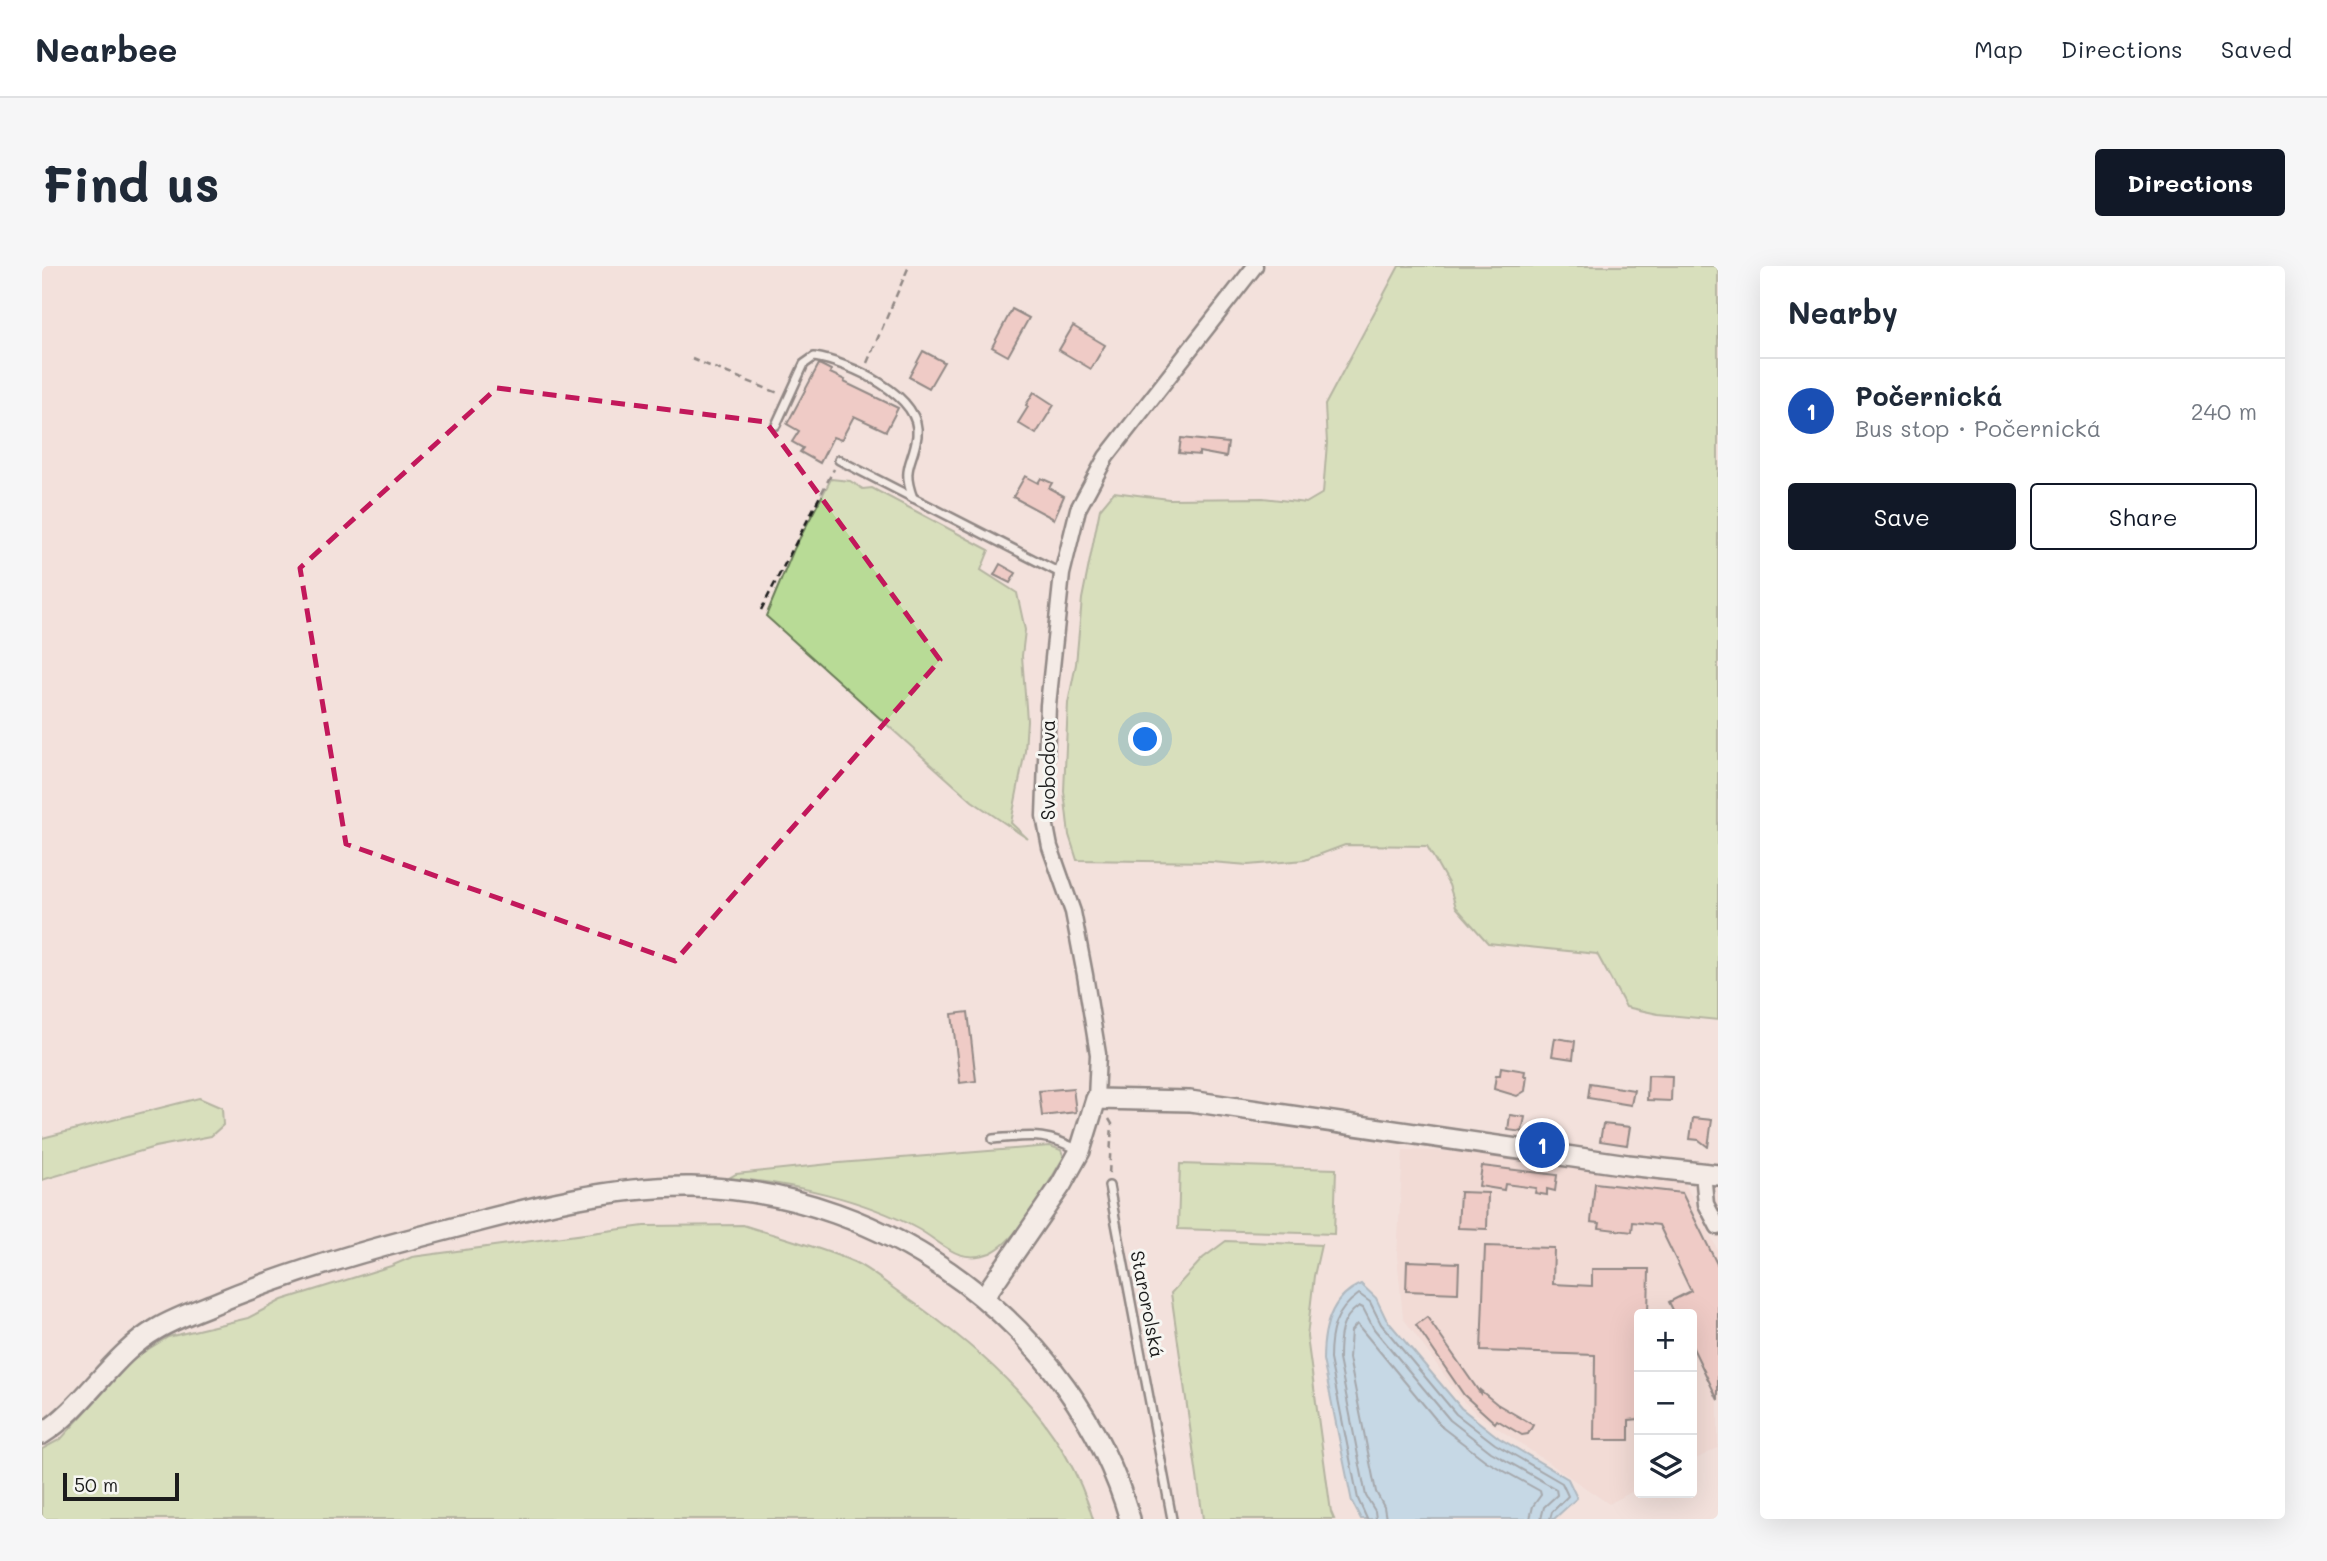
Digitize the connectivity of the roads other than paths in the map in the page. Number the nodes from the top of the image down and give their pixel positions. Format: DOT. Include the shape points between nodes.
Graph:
graph roads {
  1 [pos="1255,266"];
  2 [pos="776,425"];
  3 [pos="839,460"];
  4 [pos="913,498"];
  5 [pos="1062,574"];
  6 [pos="1096,1099"];
  7 [pos="993,1139"];
  8 [pos="1080,1151"];
  9 [pos="1711,1174"];
  10 [pos="1109,1186"];
  11 [pos="1718,1227"];
  12 [pos="984,1297"];
  13 [pos="42,1434"];
  14 [pos="1129,1519"];
  15 [pos="1172,1519"];
  1 -- 5 [label="street, Svobodova" via="1106,457 1078,509"];
  2 -- 4 [label="lane" via="804,365 814,357 863,373 905,401 915,416 917,436 906,481"];
  3 -- 4 [label="lane"];
  4 -- 5 [label="lane"];
  5 -- 6 [label="street, Svobodova" via="1048,705 1044,816 1050,848 1073,912 1085,975 1098,1054"];
  6 -- 8 [label="main road, Svobodova"];
  6 -- 9 [label="main road" via="1190,1101"];
  7 -- 8 [label="lane" via="1049,1137"];
  8 -- 12 [label="main road, Svobodova"];
  9 -- 11 [label="street" via="1706,1204"];
  10 -- 15 [label="lane, Starorolská"];
  12 -- 13 [label="main road" via="888,1236 791,1200 689,1187 606,1194 392,1244 301,1271 183,1316 130,1348"];
  12 -- 14 [label="main road" via="1029,1340 1067,1387 1107,1457"];
}
